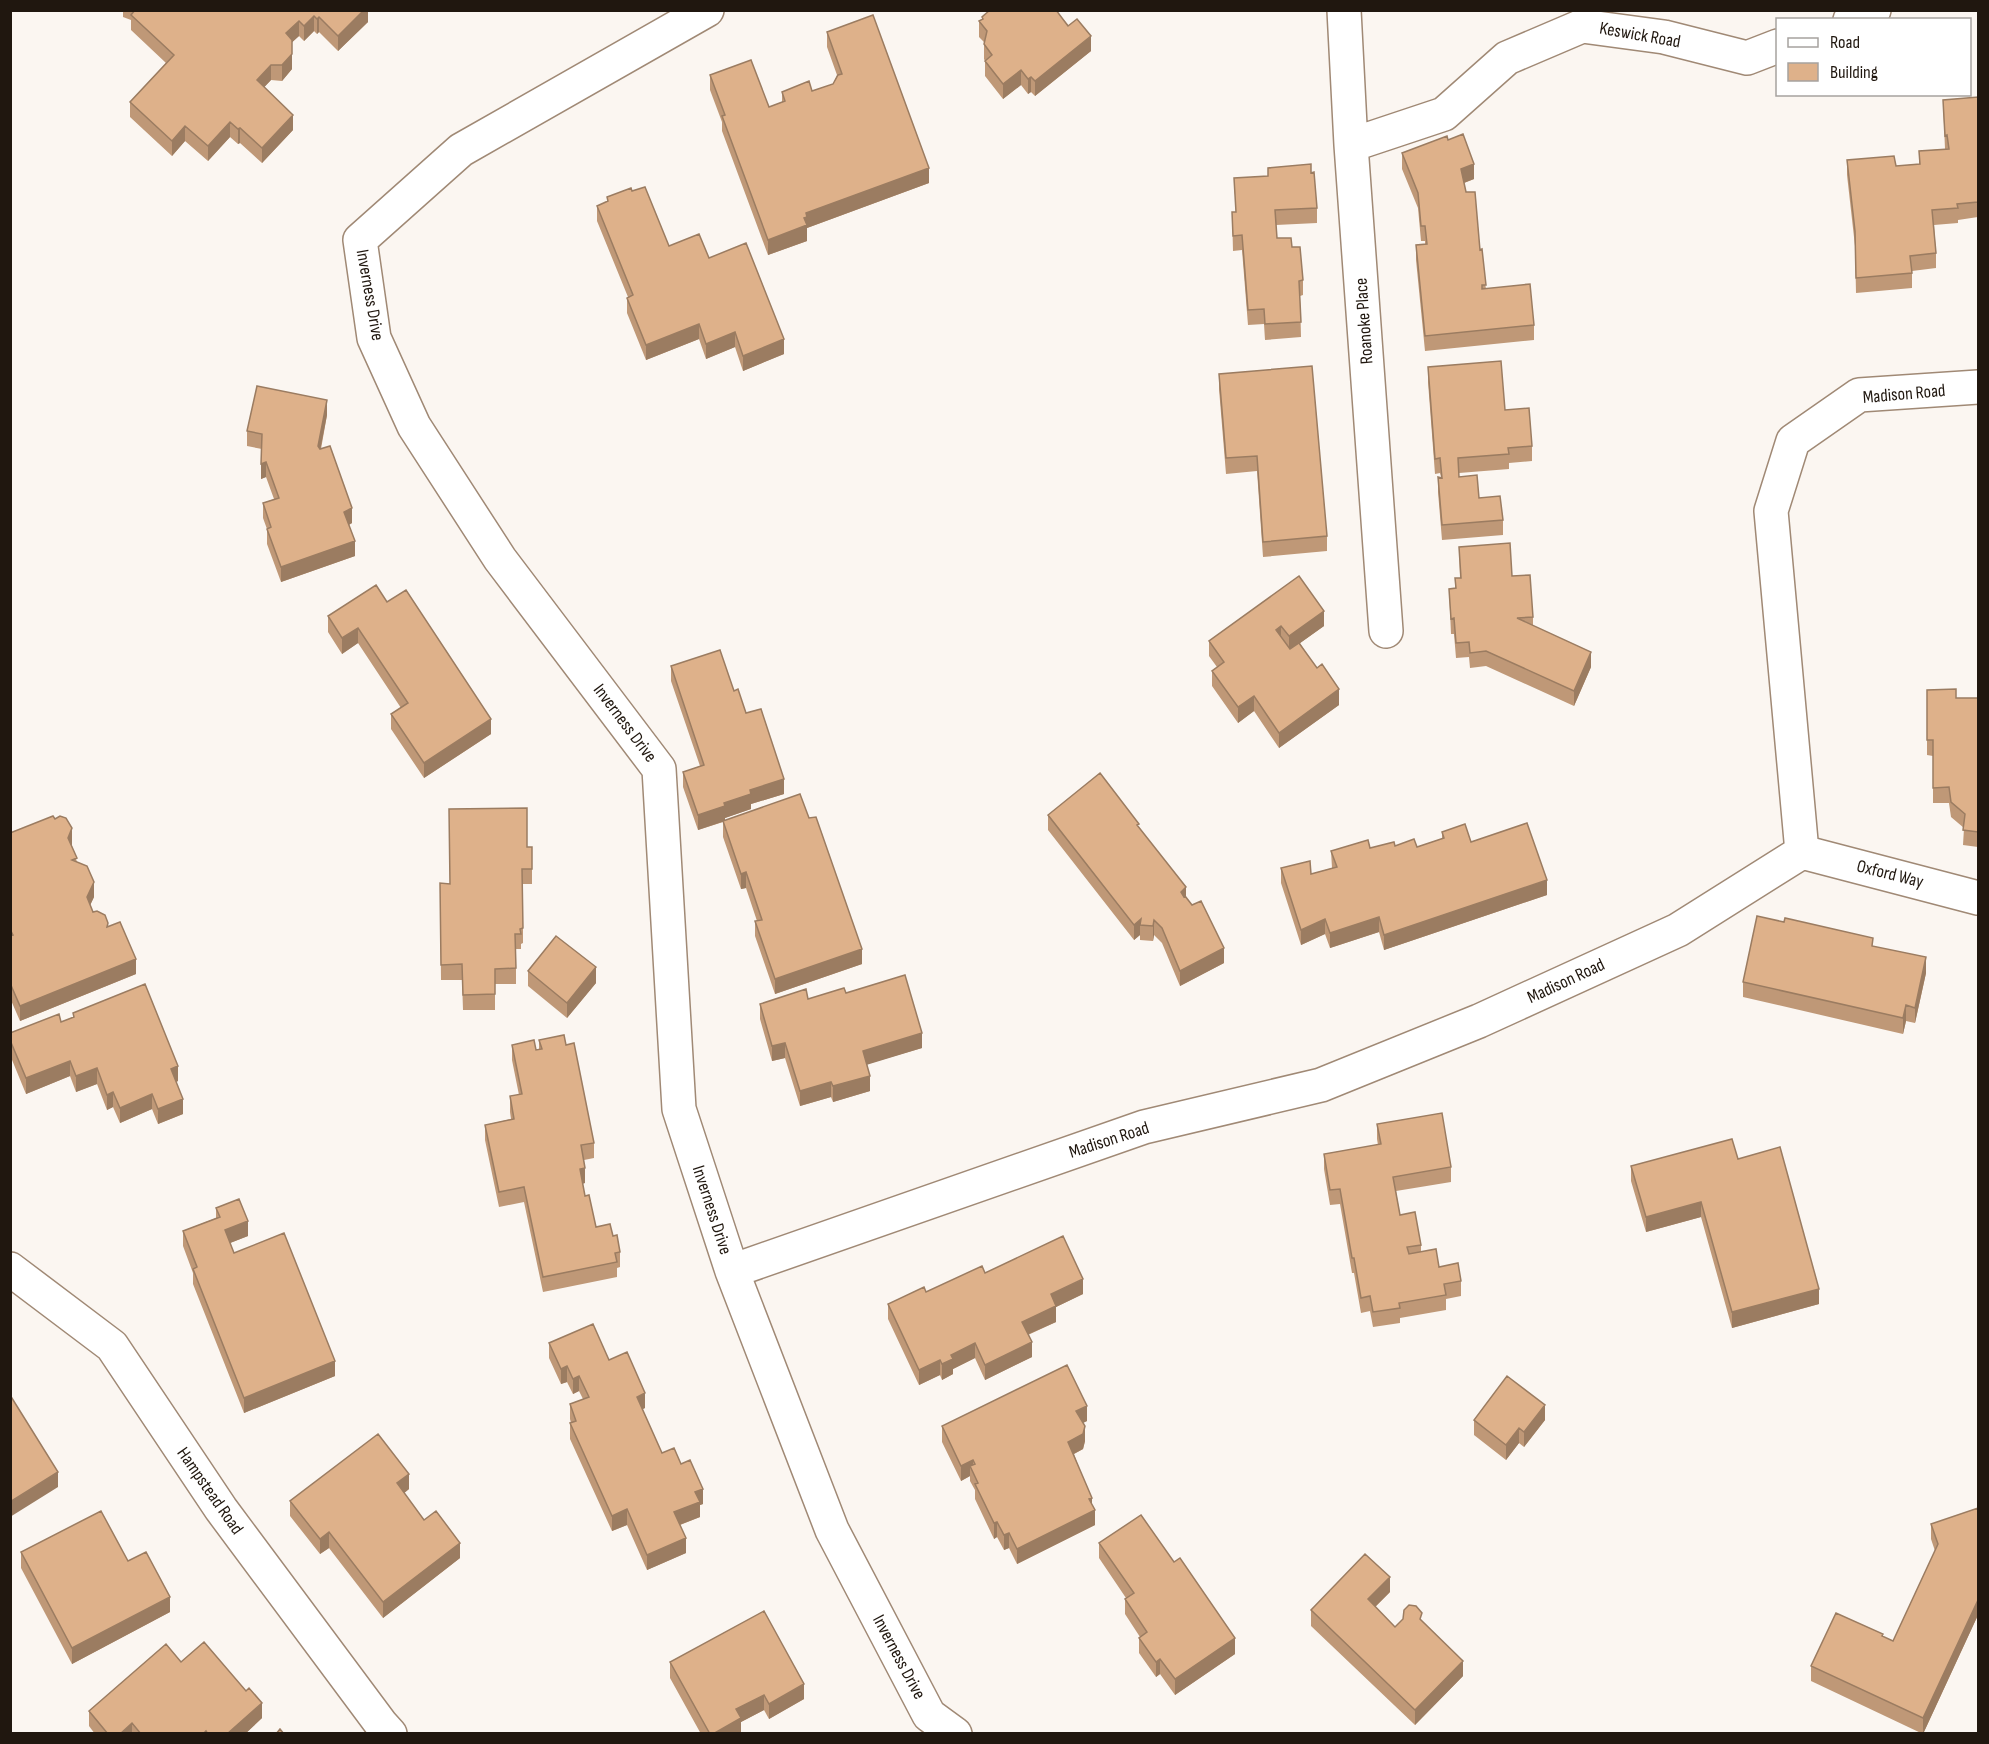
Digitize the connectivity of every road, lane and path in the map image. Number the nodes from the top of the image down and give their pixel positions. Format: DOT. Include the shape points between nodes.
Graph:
graph roads {
  1 [pos="707,10"];
  2 [pos="1344,10"];
  3 [pos="1874,10"];
  4 [pos="1855,18"];
  5 [pos="1776,47"];
  6 [pos="1351,145"];
  7 [pos="1978,387"];
  8 [pos="1386,631"];
  9 [pos="1802,852"];
  10 [pos="1978,898"];
  11 [pos="10,1269"];
  12 [pos="732,1271"];
  13 [pos="390,1734"];
  14 [pos="955,1734"];
  1 -- 12 [label="street, Inverness Drive" via="461,150 360,240 374,338 414,426 500,559 659,769 679,1109"];
  2 -- 6 [label="street, Roanoke Place"];
  3 -- 4 [label="street"];
  5 -- 6 [label="street, Keswick Road" via="1747,58 1664,37 1582,26 1507,58 1444,114"];
  6 -- 8 [label="street, Roanoke Place"];
  7 -- 9 [label="street, Madison Road" via="1859,395 1793,441 1770,511"];
  9 -- 10 [label="street, Oxford Way"];
  9 -- 12 [label="street, Madison Road" via="1678,930 1479,1022 1321,1085 1144,1127"];
  11 -- 13 [label="street, Hampstead Road" via="112,1346 221,1509"];
  12 -- 14 [label="street, Inverness Drive" via="831,1530 929,1715"];
}
